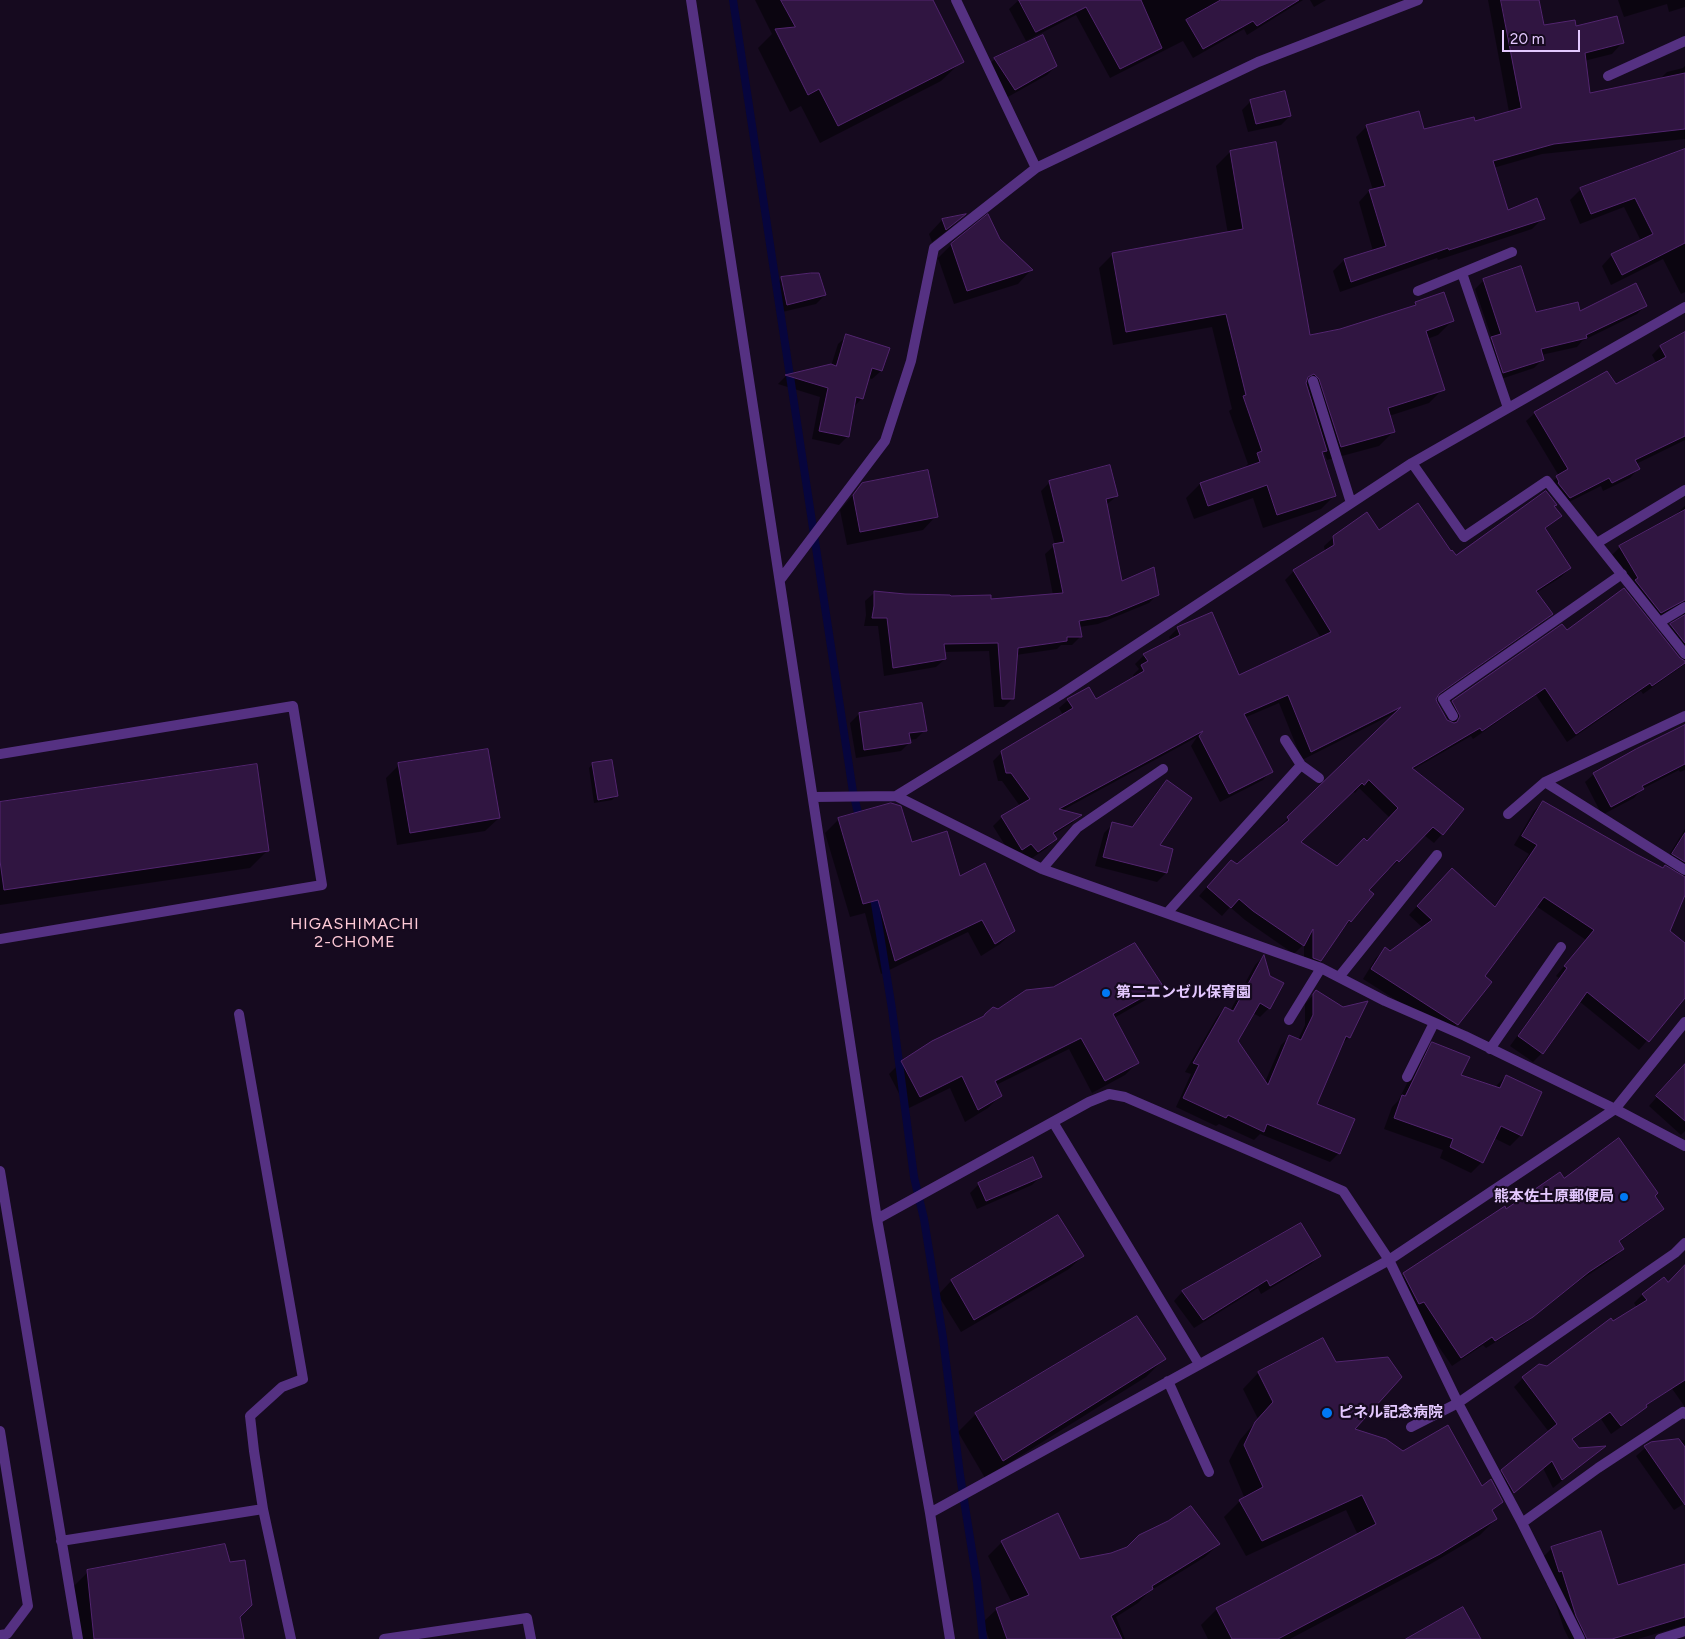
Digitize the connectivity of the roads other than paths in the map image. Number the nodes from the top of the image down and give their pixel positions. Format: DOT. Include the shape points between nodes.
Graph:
graph roads {
  1 [pos="691,0"];
  2 [pos="956,0"];
  3 [pos="1418,0"];
  4 [pos="1685,41"];
  5 [pos="1608,76"];
  6 [pos="1036,168"];
  7 [pos="1512,252"];
  8 [pos="1462,273"];
  9 [pos="1418,291"];
  10 [pos="1685,307"];
  11 [pos="1313,381"];
  12 [pos="1508,408"];
  13 [pos="1412,463"];
  14 [pos="1685,490"];
  15 [pos="1351,503"];
  16 [pos="1597,543"];
  17 [pos="1622,574"];
  18 [pos="780,580"];
  19 [pos="1685,607"];
  20 [pos="1660,622"];
  21 [pos="1685,654"];
  22 [pos="1453,716"];
  23 [pos="1685,716"];
  24 [pos="1285,740"];
  25 [pos="0,754"];
  26 [pos="1301,765"];
  27 [pos="1163,769"];
  28 [pos="1319,778"];
  29 [pos="1545,782"];
  30 [pos="896,796"];
  31 [pos="814,797"];
  32 [pos="1508,814"];
  33 [pos="1438,855"];
  34 [pos="1042,869"];
  35 [pos="1685,870"];
  36 [pos="1167,913"];
  37 [pos="0,939"];
  38 [pos="1561,947"];
  39 [pos="1320,968"];
  40 [pos="1339,977"];
  41 [pos="239,1014"];
  42 [pos="1289,1020"];
  43 [pos="1685,1022"];
  44 [pos="1434,1023"];
  45 [pos="1490,1049"];
  46 [pos="1407,1077"];
  47 [pos="1616,1109"];
  48 [pos="1053,1122"];
  49 [pos="1685,1146"];
  50 [pos="0,1171"];
  51 [pos="877,1219"];
  52 [pos="1685,1243"];
  53 [pos="1389,1260"];
  54 [pos="1199,1364"];
  55 [pos="1168,1381"];
  56 [pos="1458,1402"];
  57 [pos="1685,1414"];
  58 [pos="1411,1427"];
  59 [pos="0,1430"];
  60 [pos="1209,1472"];
  61 [pos="263,1509"];
  62 [pos="930,1513"];
  63 [pos="1522,1523"];
  64 [pos="61,1541"];
  65 [pos="1685,1631"];
  66 [pos="0,1635"];
  67 [pos="78,1639"];
  68 [pos="291,1639"];
  69 [pos="384,1639"];
  70 [pos="531,1639"];
  71 [pos="950,1639"];
  72 [pos="1580,1639"];
  73 [pos="1660,1639"];
  1 -- 18 [label="street"];
  2 -- 6 [label="street"];
  3 -- 6 [label="street" via="1258,62"];
  4 -- 5 [label="street"];
  6 -- 18 [label="street" via="934,248 911,361 884,441"];
  7 -- 8 [label="street"];
  8 -- 9 [label="street"];
  8 -- 12 [label="street"];
  10 -- 12 [label="street"];
  11 -- 15 [label="street"];
  12 -- 13 [label="street"];
  13 -- 15 [label="street"];
  13 -- 16 [label="street" via="1464,537 1548,481"];
  14 -- 16 [label="street"];
  15 -- 30 [label="street" via="1060,695"];
  16 -- 17 [label="street"];
  17 -- 20 [label="street"];
  17 -- 22 [label="street" via="1443,699"];
  18 -- 31 [label="street"];
  19 -- 20 [label="street"];
  20 -- 21 [label="street"];
  23 -- 29 [label="street"];
  24 -- 26 [label="street"];
  25 -- 37 [label="street" via="293,706 322,886"];
  26 -- 28 [label="street"];
  26 -- 36 [label="street"];
  27 -- 34 [label="street" via="1077,828"];
  29 -- 32 [label="street"];
  29 -- 35 [label="street"];
  30 -- 31 [label="street"];
  30 -- 34 [label="street"];
  31 -- 51 [label="street"];
  33 -- 40 [label="street"];
  34 -- 36 [label="street"];
  36 -- 39 [label="street"];
  38 -- 45 [label="street"];
  39 -- 40 [label="street"];
  39 -- 42 [label="street"];
  40 -- 44 [label="street"];
  41 -- 61 [label="street" via="303,1379 282,1386 250,1416"];
  43 -- 47 [label="street"];
  44 -- 45 [label="street"];
  44 -- 46 [label="street"];
  45 -- 47 [label="street"];
  47 -- 49 [label="street"];
  47 -- 53 [label="street"];
  48 -- 51 [label="street"];
  48 -- 53 [label="street" via="1109,1094 1125,1097 1343,1190"];
  48 -- 54 [label="street"];
  50 -- 64 [label="street"];
  51 -- 62 [label="street"];
  52 -- 56 [label="street"];
  53 -- 54 [label="street"];
  53 -- 56 [label="street"];
  54 -- 55 [label="street"];
  55 -- 60 [label="street"];
  55 -- 62 [label="street"];
  56 -- 58 [label="street"];
  56 -- 63 [label="street"];
  57 -- 63 [label="street" via="1598,1468"];
  59 -- 66 [label="street" via="28,1606 7,1634"];
  61 -- 64 [label="street"];
  61 -- 68 [label="street"];
  62 -- 71 [label="street"];
  63 -- 72 [label="street"];
  64 -- 67 [label="street"];
  65 -- 73 [label="street"];
  69 -- 70 [label="street" via="527,1618"];
}
